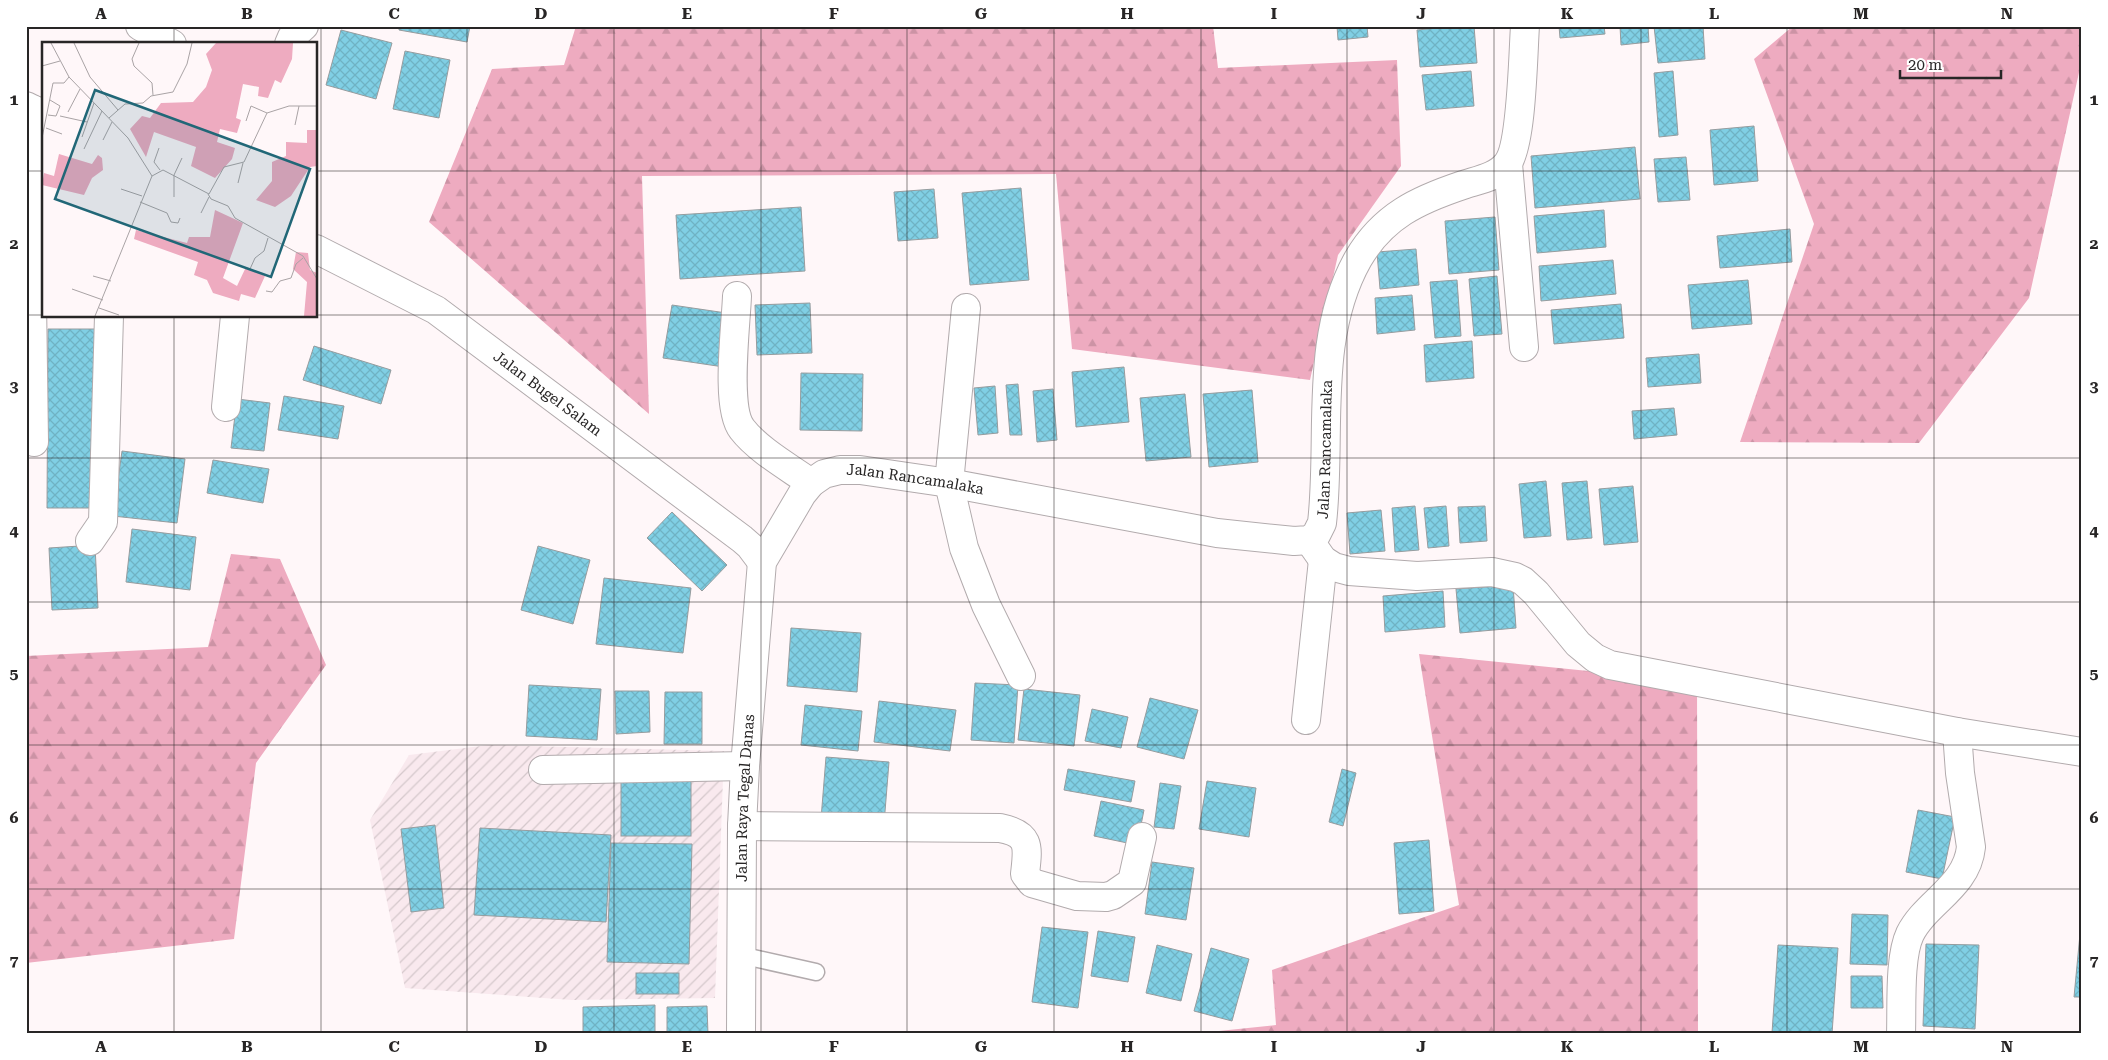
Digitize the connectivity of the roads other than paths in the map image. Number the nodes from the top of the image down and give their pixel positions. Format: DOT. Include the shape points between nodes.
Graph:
graph roads {
  1 [pos="140,26"];
  2 [pos="304,26"];
  3 [pos="1525,26"];
  4 [pos="168,42"];
  5 [pos="290,42"];
  6 [pos="35,110"];
  7 [pos="1508,164"];
  8 [pos="318,250"];
  9 [pos="737,296"];
  10 [pos="29,300"];
  11 [pos="966,308"];
  12 [pos="109,318"];
  13 [pos="234,318"];
  14 [pos="1524,347"];
  15 [pos="226,407"];
  16 [pos="34,442"];
  17 [pos="949,483"];
  18 [pos="807,488"];
  19 [pos="90,541"];
  20 [pos="1316,550"];
  21 [pos="766,555"];
  22 [pos="1020,676"];
  23 [pos="1306,720"];
  24 [pos="1957,732"];
  25 [pos="2082,752"];
  26 [pos="745,766"];
  27 [pos="543,770"];
  28 [pos="742,826"];
  29 [pos="1142,838"];
  30 [pos="740,955"];
  31 [pos="816,972"];
  32 [pos="741,1034"];
  33 [pos="1901,1034"];
  1 -- 4 [label="street"];
  2 -- 5 [label="street"];
  3 -- 7 [label="street" via="1521,94 1514,148"];
  6 -- 10 [label="street"];
  7 -- 14 [label="street"];
  7 -- 20 [label="street, Jalan Rancamalaka" via="1494,175 1436,194 1401,212 1378,230 1359,259 1342,297 1328,366 1323,514 1316,535"];
  8 -- 21 [label="street, Jalan Bugel Salam" via="436,310"];
  9 -- 18 [label="street" via="733,404 741,428"];
  10 -- 16 [label="street"];
  11 -- 17 [label="street"];
  12 -- 19 [label="street" via="103,522"];
  13 -- 15 [label="street"];
  17 -- 18 [label="street, Jalan Rancamalaka" via="840,470 824,474"];
  17 -- 20 [label="street, Jalan Rancamalaka" via="1217,533 1294,541"];
  17 -- 22 [label="street" via="964,548"];
  18 -- 21 [label="street"];
  20 -- 23 [label="street"];
  20 -- 24 [label="street" via="1334,567 1349,571 1417,576 1492,572 1515,577 1536,593 1578,644 1610,665"];
  21 -- 26 [label="street, Jalan Raya Tegal Danas"];
  24 -- 25 [label="street"];
  24 -- 33 [label="street" via="1970,856 1967,866 1949,891 1919,921 1908,940"];
  26 -- 27 [label="street"];
  26 -- 28 [label="street, Jalan Raya Tegal Danas"];
  28 -- 29 [label="street" via="1011,830 1026,842 1025,874 1032,883 1086,897 1113,895 1132,882"];
  28 -- 30 [label="street, Jalan Raya Tegal Danas"];
  30 -- 31 [label="lane"];
  30 -- 32 [label="street, Jalan Raya Tegal Danas"];
}
